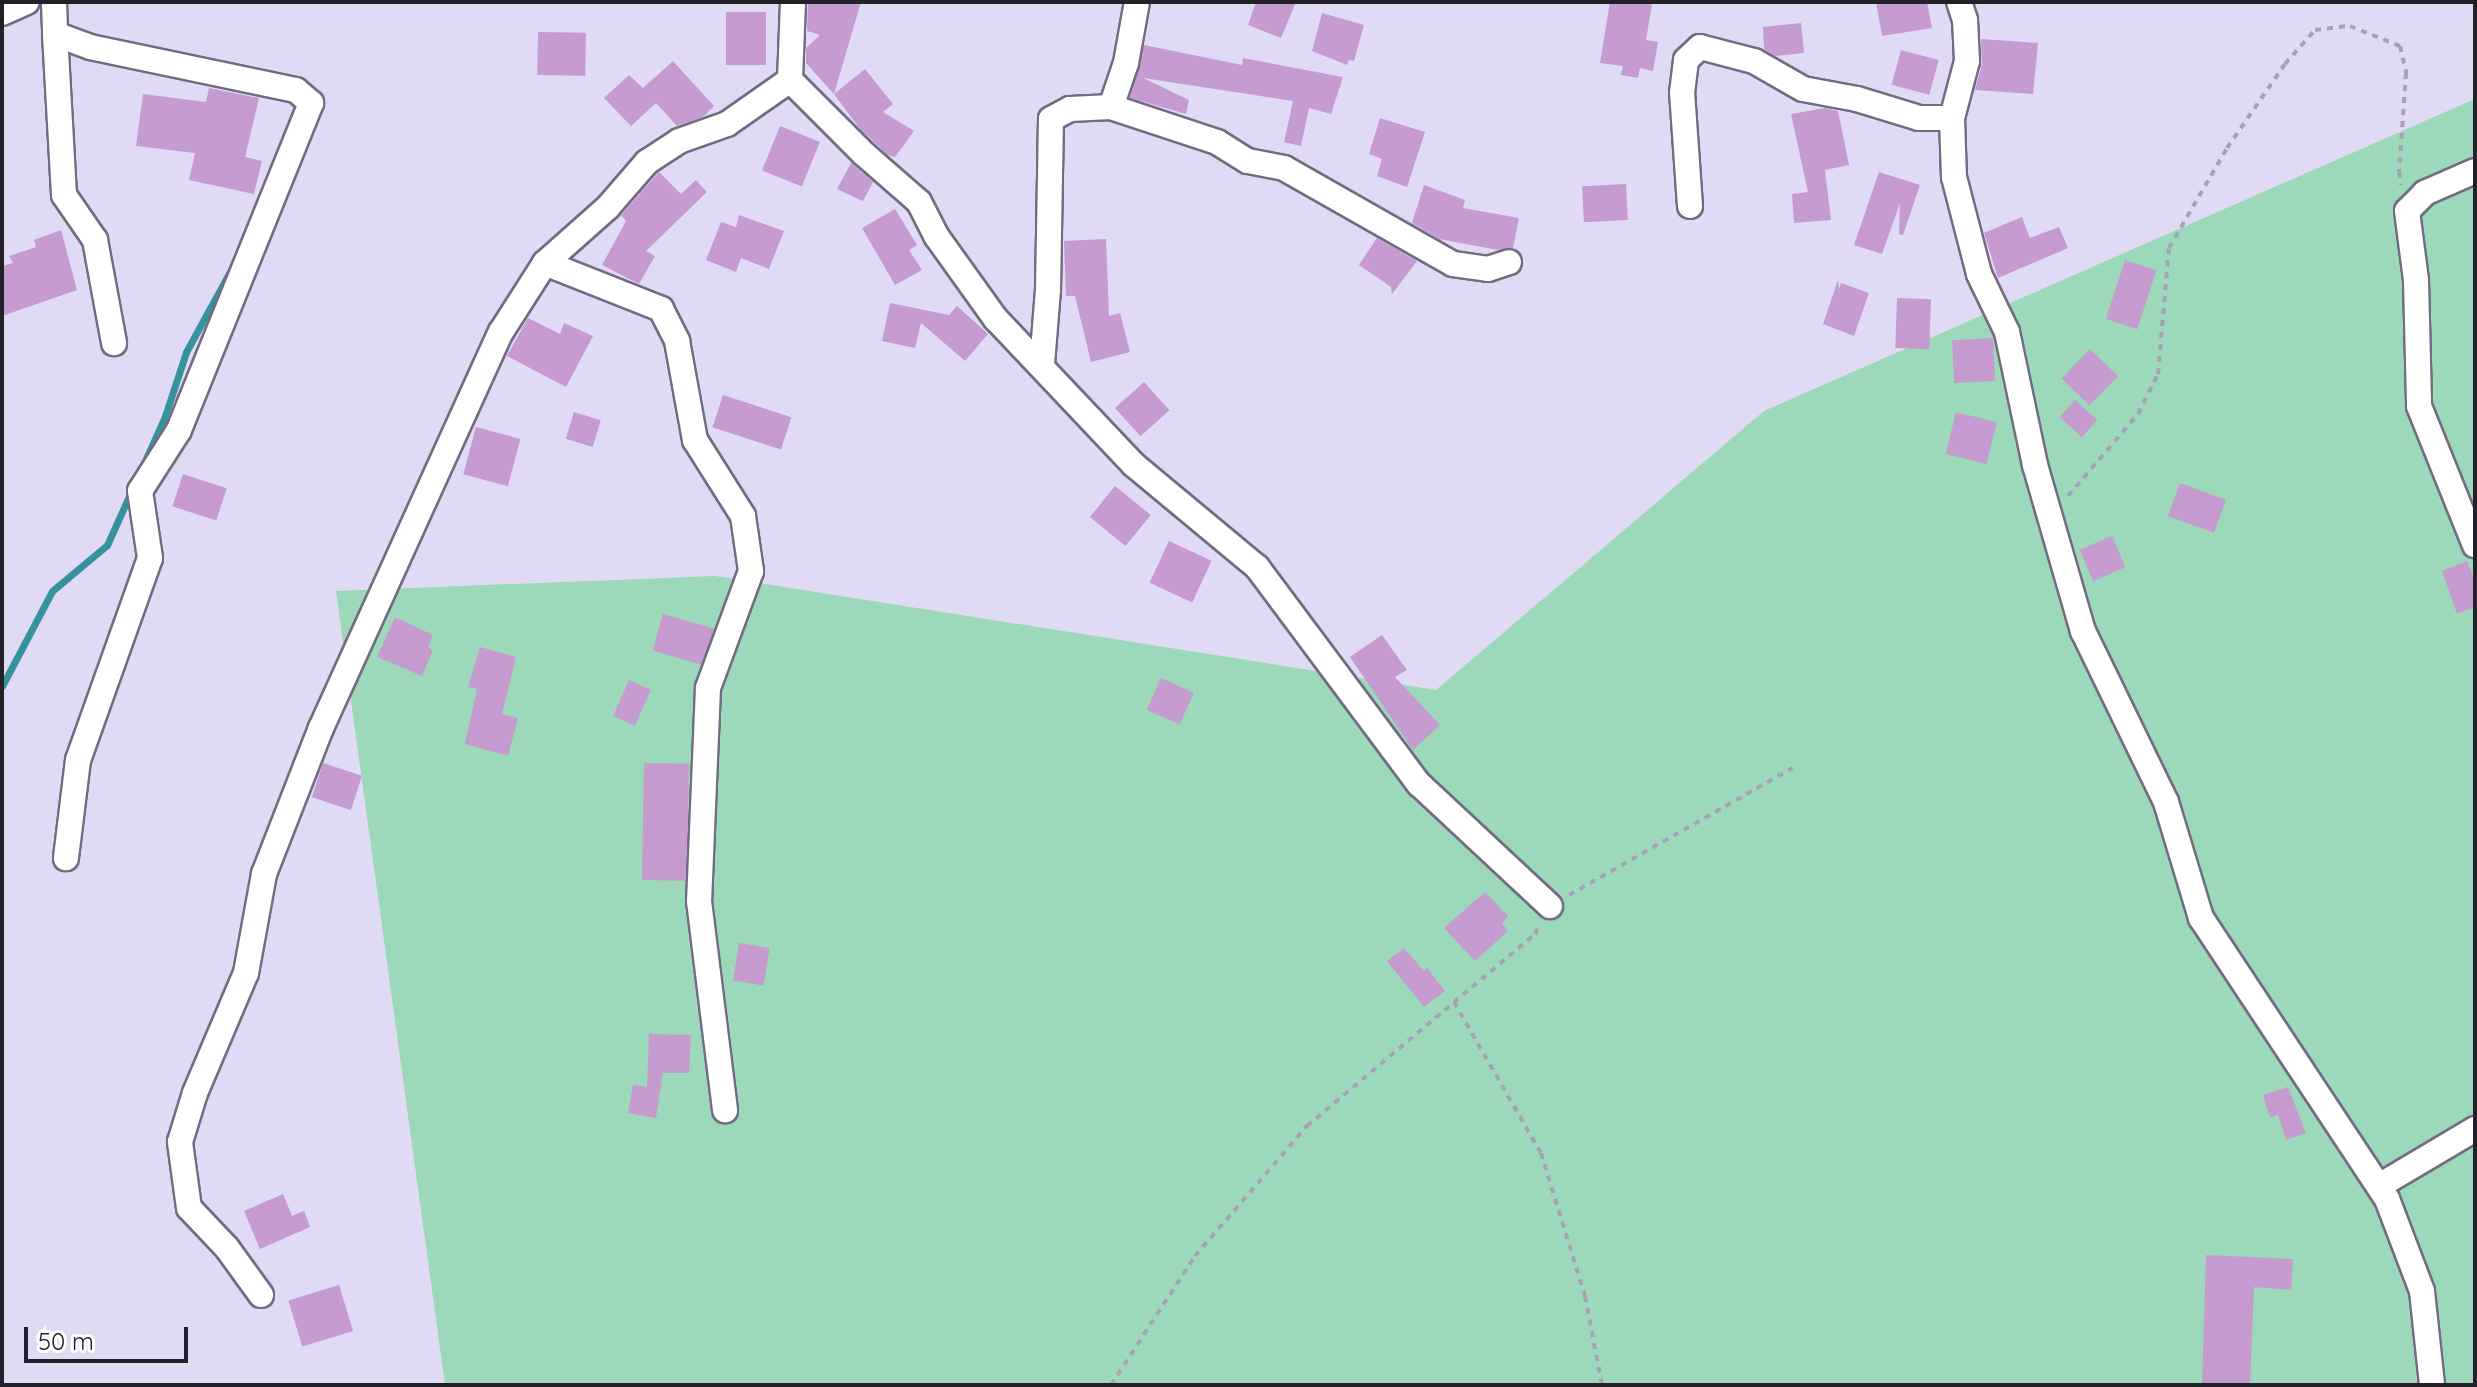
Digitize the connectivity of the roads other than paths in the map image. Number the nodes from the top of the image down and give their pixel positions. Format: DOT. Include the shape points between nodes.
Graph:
graph roads {
  1 [pos="27,2"];
  2 [pos="54,2"];
  3 [pos="793,2"];
  4 [pos="1137,2"];
  5 [pos="1959,2"];
  6 [pos="2,13"];
  7 [pos="55,34"];
  8 [pos="790,80"];
  9 [pos="1111,107"];
  10 [pos="1952,118"];
  11 [pos="2475,171"];
  12 [pos="1690,206"];
  13 [pos="1509,262"];
  14 [pos="545,263"];
  15 [pos="114,343"];
  16 [pos="1042,364"];
  17 [pos="2475,545"];
  18 [pos="66,858"];
  19 [pos="1550,906"];
  20 [pos="725,1110"];
  21 [pos="2475,1129"];
  22 [pos="2379,1186"];
  23 [pos="261,1295"];
  24 [pos="2432,1385"];
  1 -- 6 [label="street"];
  2 -- 7 [label="street"];
  3 -- 8 [label="street"];
  4 -- 9 [label="street"];
  5 -- 10 [label="street" via="1967,61"];
  7 -- 15 [label="street" via="64,195 95,240"];
  7 -- 18 [label="street" via="90,47 296,90 311,103 179,430 140,491 150,558 78,760"];
  8 -- 14 [label="street" via="727,124 679,141 647,162 608,207"];
  8 -- 16 [label="street" via="919,202 937,237 995,318"];
  9 -- 13 [label="street" via="1217,142 1248,161 1284,168 1453,264 1488,269"];
  9 -- 16 [label="street" via="1070,109 1051,119"];
  10 -- 12 [label="street" via="1919,118 1803,89 1754,61 1700,47 1686,60 1682,93"];
  10 -- 22 [label="street" via="1954,177 1979,274 2007,332 2035,465 2083,631 2166,802 2201,918"];
  11 -- 17 [label="street" via="2425,193 2407,211 2416,280 2419,406"];
  14 -- 20 [label="street" via="661,309 677,341 695,440 743,516 751,571 708,688 699,901"];
  14 -- 23 [label="street" via="501,332 321,728 264,874 246,973 180,1142 189,1208"];
  16 -- 19 [label="street" via="1134,465 1257,567 1419,784"];
  21 -- 22 [label="street"];
  22 -- 24 [label="street" via="2422,1291"];
}
